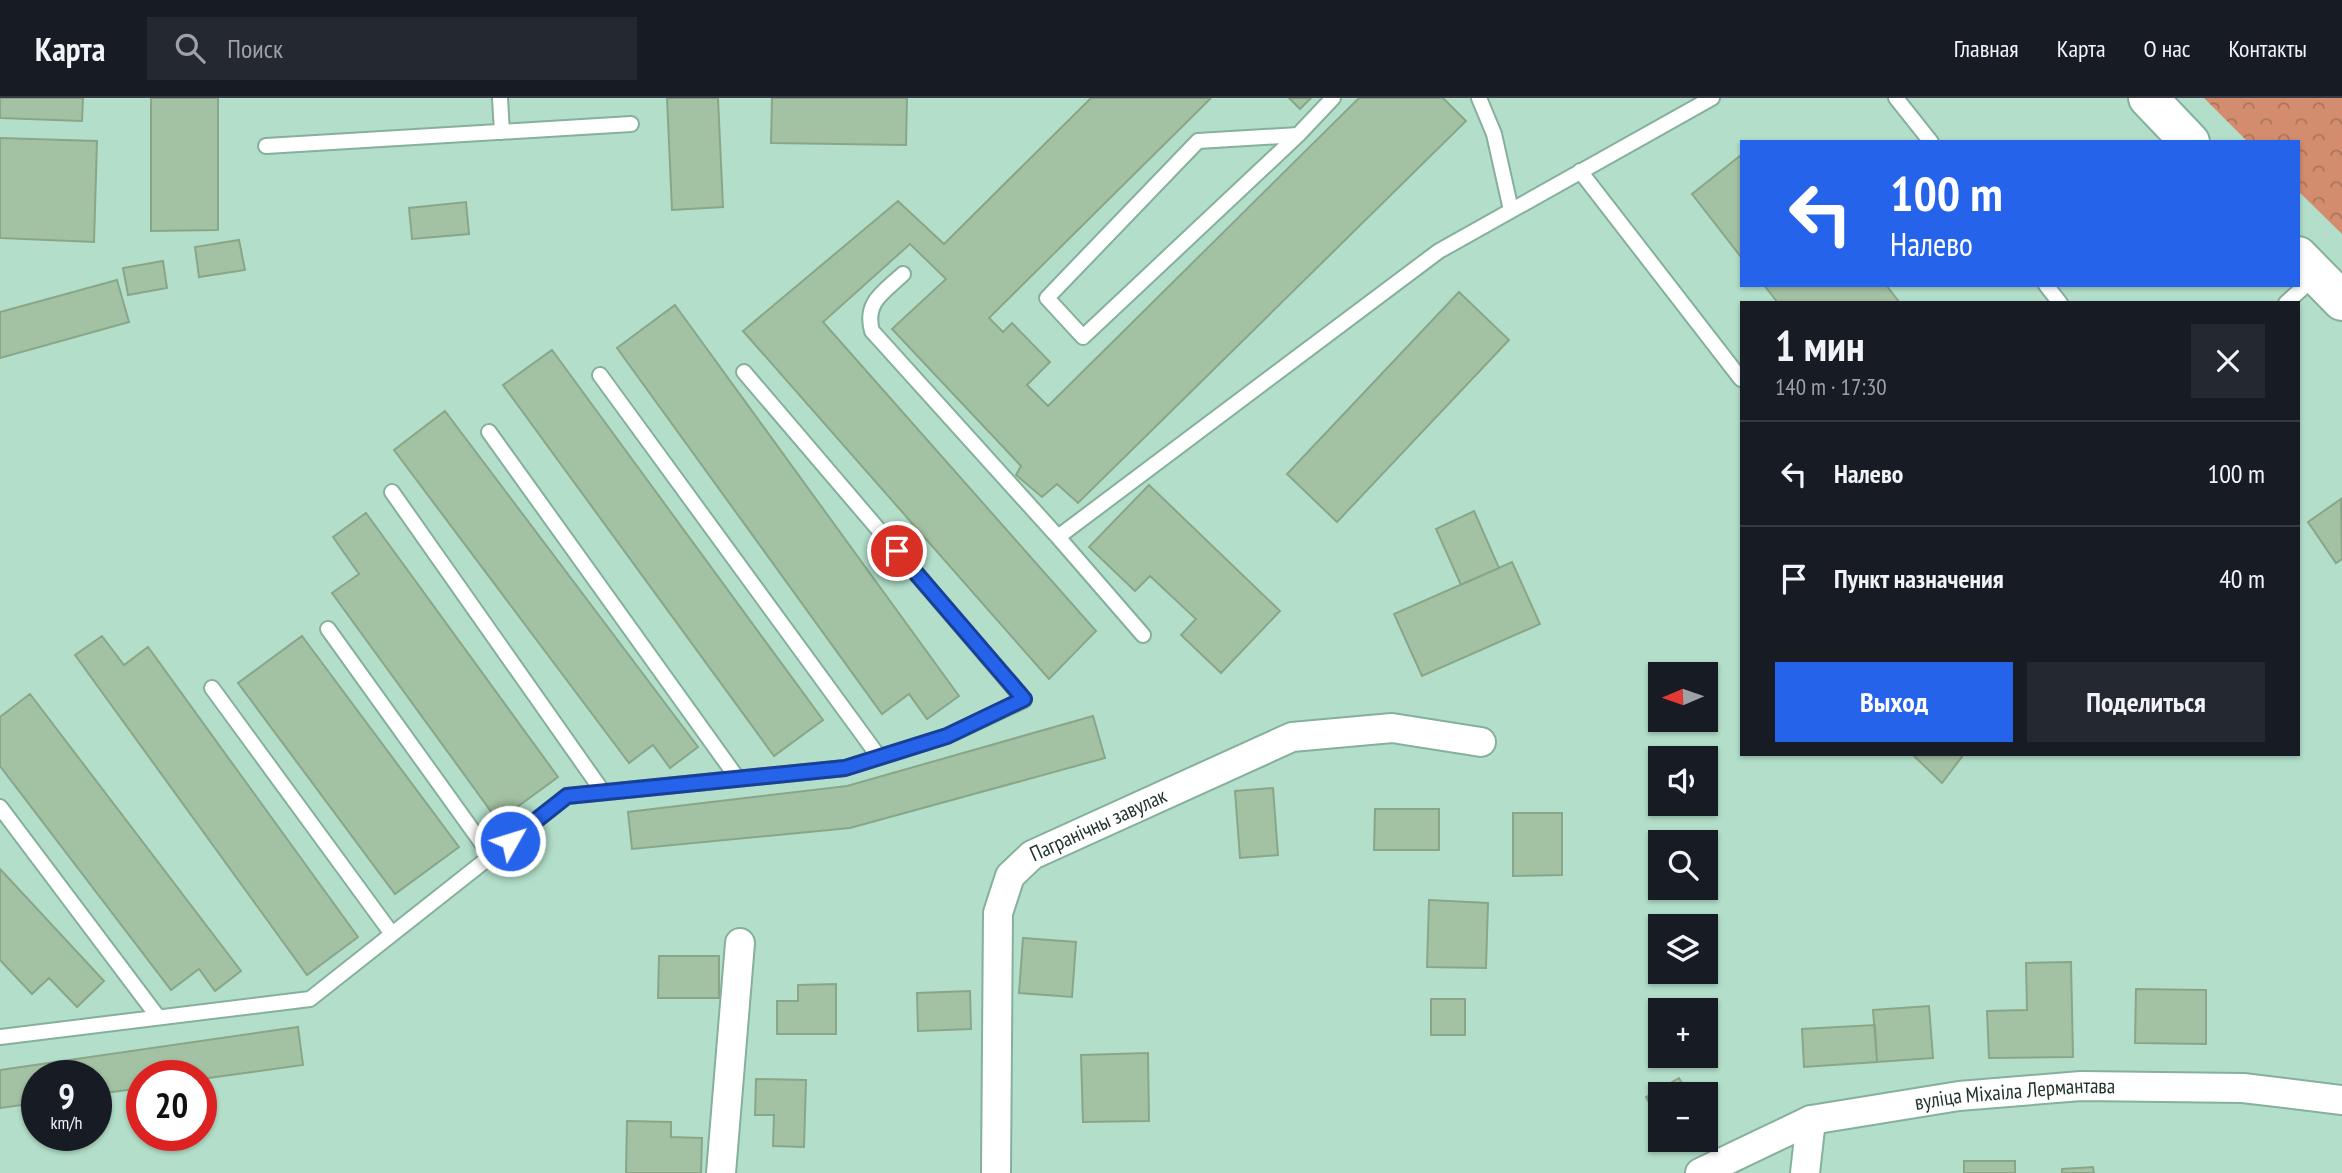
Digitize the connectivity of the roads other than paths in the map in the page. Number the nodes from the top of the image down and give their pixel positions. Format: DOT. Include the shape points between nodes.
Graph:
graph roads {
  1 [pos="500,98"];
  2 [pos="1333,98"];
  3 [pos="1479,98"];
  4 [pos="1712,98"];
  5 [pos="1896,98"];
  6 [pos="2148,98"];
  7 [pos="631,124"];
  8 [pos="502,132"];
  9 [pos="1298,135"];
  10 [pos="1929,140"];
  11 [pos="2188,140"];
  12 [pos="266,146"];
  13 [pos="1580,170"];
  14 [pos="1511,210"];
  15 [pos="903,274"];
  16 [pos="2319,277"];
  17 [pos="2048,287"];
  18 [pos="2058,301"];
  19 [pos="2289,301"];
  20 [pos="744,372"];
  21 [pos="600,375"];
  22 [pos="1740,378"];
  23 [pos="489,432"];
  24 [pos="391,492"];
  25 [pos="1059,537"];
  26 [pos="328,629"];
  27 [pos="1143,635"];
  28 [pos="212,688"];
  29 [pos="1481,742"];
  30 [pos="879,757"];
  31 [pos="738,779"];
  32 [pos="603,792"];
  33 [pos="0,807"];
  34 [pos="491,856"];
  35 [pos="392,934"];
  36 [pos="740,943"];
  37 [pos="158,1017"];
  38 [pos="0,1037"];
  39 [pos="2342,1100"];
  40 [pos="1811,1121"];
  41 [pos="720,1173"];
  42 [pos="996,1173"];
  43 [pos="1700,1173"];
  44 [pos="1805,1173"];
  1 -- 8 [label="lane"];
  2 -- 9 [label="lane"];
  3 -- 14 [label="lane" via="1494,134"];
  4 -- 13 [label="lane"];
  5 -- 10 [label="lane"];
  6 -- 11 [label="main road"];
  7 -- 8 [label="lane"];
  8 -- 12 [label="lane"];
  9 -- 9 [label="lane" via="1083,337 1047,298 1198,141"];
  13 -- 14 [label="lane"];
  13 -- 22 [label="lane"];
  14 -- 25 [label="lane" via="1439,251"];
  15 -- 25 [label="lane" via="873,303 868,317 872,331"];
  16 -- 19 [label="lane"];
  17 -- 18 [label="lane"];
  20 -- 30 [label="lane" via="1024,699 947,736"];
  21 -- 30 [label="lane"];
  23 -- 31 [label="lane"];
  24 -- 32 [label="lane"];
  25 -- 27 [label="lane"];
  26 -- 34 [label="lane"];
  28 -- 35 [label="lane"];
  29 -- 42 [label="street, Пагранічны завулак" via="1392,728 1292,737 1032,855 1010,876 998,913"];
  30 -- 31 [label="lane" via="845,768"];
  31 -- 32 [label="lane"];
  32 -- 34 [label="lane" via="567,796"];
  33 -- 37 [label="lane"];
  34 -- 35 [label="lane"];
  35 -- 37 [label="lane" via="310,999"];
  36 -- 41 [label="street"];
  37 -- 38 [label="lane"];
  39 -- 40 [label="street, вуліца Міхаіла Лермантава" via="2243,1088 2081,1086 1959,1096"];
  40 -- 43 [label="street, вуліца Міхаіла Лермантава"];
  40 -- 44 [label="street"];
}
